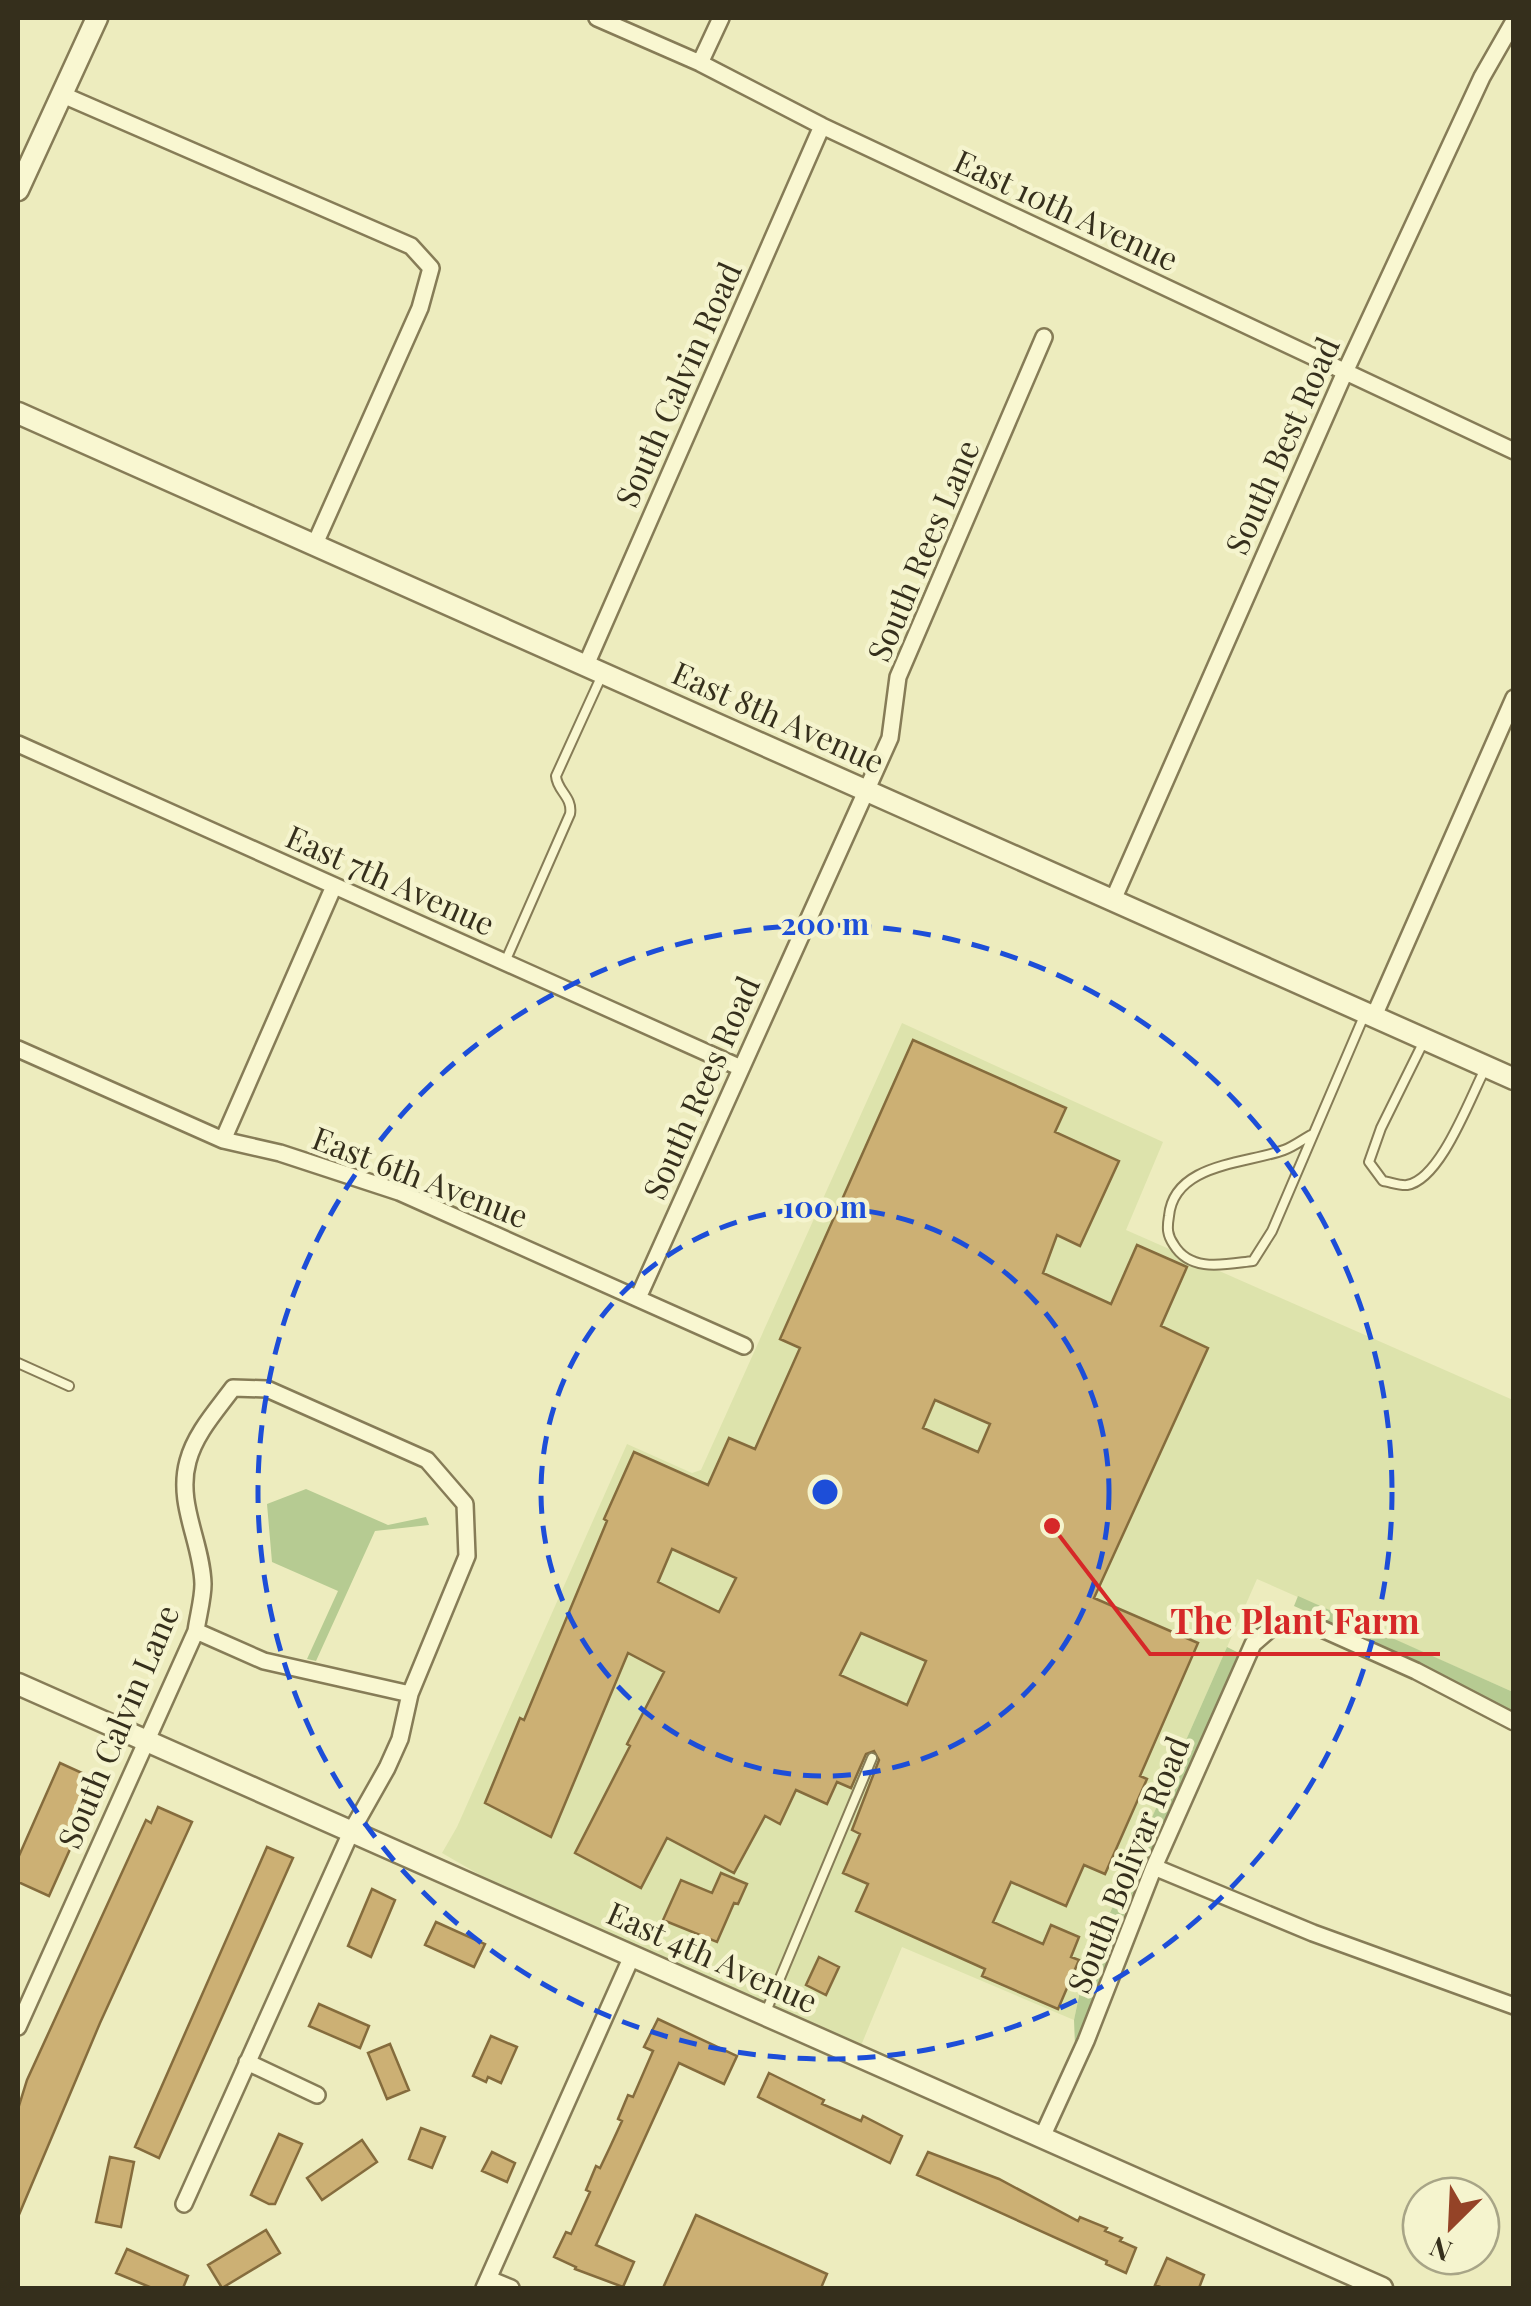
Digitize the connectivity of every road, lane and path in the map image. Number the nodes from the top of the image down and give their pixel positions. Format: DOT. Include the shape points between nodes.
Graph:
graph roads {
  1 [pos="97,18"];
  2 [pos="597,18"];
  3 [pos="720,18"];
  4 [pos="1514,21"];
  5 [pos="700,63"];
  6 [pos="63,94"];
  7 [pos="822,126"];
  8 [pos="18,190"];
  9 [pos="1044,337"];
  10 [pos="1345,372"];
  11 [pos="18,413"];
  12 [pos="1514,451"];
  13 [pos="314,546"];
  14 [pos="594,669"];
  15 [pos="1514,698"];
  16 [pos="18,744"];
  17 [pos="866,790"];
  18 [pos="334,886"];
  19 [pos="1113,900"];
  20 [pos="505,962"];
  21 [pos="1370,1014"];
  22 [pos="1425,1039"];
  23 [pos="18,1048"];
  24 [pos="1486,1066"];
  25 [pos="741,1068"];
  26 [pos="1514,1079"];
  27 [pos="1311,1135"];
  28 [pos="223,1140"];
  29 [pos="638,1298"];
  30 [pos="744,1346"];
  31 [pos="18,1363"];
  32 [pos="69,1386"];
  33 [pos="196,1631"];
  34 [pos="18,1684"];
  35 [pos="410,1694"];
  36 [pos="1514,1722"];
  37 [pos="146,1741"];
  38 [pos="872,1758"];
  39 [pos="352,1830"];
  40 [pos="1154,1868"];
  41 [pos="632,1956"];
  42 [pos="1514,2006"];
  43 [pos="765,2014"];
  44 [pos="18,2027"];
  45 [pos="247,2062"];
  46 [pos="317,2095"];
  47 [pos="1043,2136"];
  48 [pos="184,2204"];
  49 [pos="487,2284"];
  50 [pos="511,2288"];
  51 [pos="1382,2288"];
  1 -- 6 [label="street"];
  2 -- 5 [label="street, East 10th Avenue"];
  3 -- 5 [label="street"];
  4 -- 10 [label="street, South Best Road"];
  5 -- 7 [label="street, East 10th Avenue"];
  6 -- 8 [label="street"];
  6 -- 13 [label="street" via="411,246 430,268 420,308"];
  7 -- 10 [label="street, East 10th Avenue"];
  7 -- 14 [label="street, South Calvin Road"];
  9 -- 17 [label="street, South Rees Lane" via="898,677 890,738"];
  10 -- 12 [label="street, East 10th Avenue"];
  10 -- 19 [label="street, South Best Road"];
  11 -- 13 [label="street, East 8th Avenue"];
  13 -- 14 [label="street, East 8th Avenue"];
  14 -- 17 [label="street, East 8th Avenue"];
  14 -- 20 [label="lane" via="556,776 570,814"];
  15 -- 21 [label="street"];
  16 -- 18 [label="street, East 7th Avenue"];
  17 -- 19 [label="street, East 8th Avenue"];
  17 -- 25 [label="street, South Rees Road"];
  18 -- 20 [label="street, East 7th Avenue"];
  18 -- 28 [label="street"];
  19 -- 21 [label="street, East 8th Avenue"];
  20 -- 25 [label="street, East 7th Avenue"];
  21 -- 22 [label="street, East 8th Avenue"];
  21 -- 27 [label="lane"];
  22 -- 24 [label="street, East 8th Avenue"];
  22 -- 24 [label="lane" via="1368,1162 1384,1181 1408,1185 1427,1176"];
  23 -- 28 [label="street, East 6th Avenue"];
  24 -- 26 [label="street, East 8th Avenue"];
  25 -- 29 [label="street, South Rees Road"];
  27 -- 27 [label="lane" via="1253,1262 1206,1266 1176,1251 1167,1232 1170,1206 1184,1186 1208,1170 1286,1150"];
  28 -- 29 [label="street, East 6th Avenue" via="399,1192"];
  29 -- 30 [label="street, East 6th Avenue"];
  31 -- 32 [label="lane"];
  33 -- 35 [label="street" via="264,1661"];
  33 -- 35 [label="street, South Calvin Lane" via="203,1586 184,1506 187,1463 233,1388 267,1389 427,1460 465,1504 467,1556"];
  33 -- 37 [label="street, South Calvin Lane"];
  34 -- 37 [label="street, East 4th Avenue"];
  35 -- 39 [label="street" via="400,1739"];
  36 -- 40 [label="street, South Bolivar Road" via="1311,1624 1276,1624 1252,1644"];
  37 -- 39 [label="street, East 4th Avenue"];
  37 -- 44 [label="street, South Calvin Lane"];
  38 -- 43 [label="lane"];
  39 -- 41 [label="street, East 4th Avenue"];
  39 -- 45 [label="street"];
  40 -- 42 [label="street"];
  40 -- 47 [label="street, South Bolivar Road"];
  41 -- 43 [label="street, East 4th Avenue"];
  41 -- 49 [label="street"];
  43 -- 47 [label="street, East 4th Avenue"];
  45 -- 46 [label="street"];
  45 -- 48 [label="street"];
  47 -- 51 [label="street, East 4th Avenue"];
  49 -- 50 [label="street"];
}
